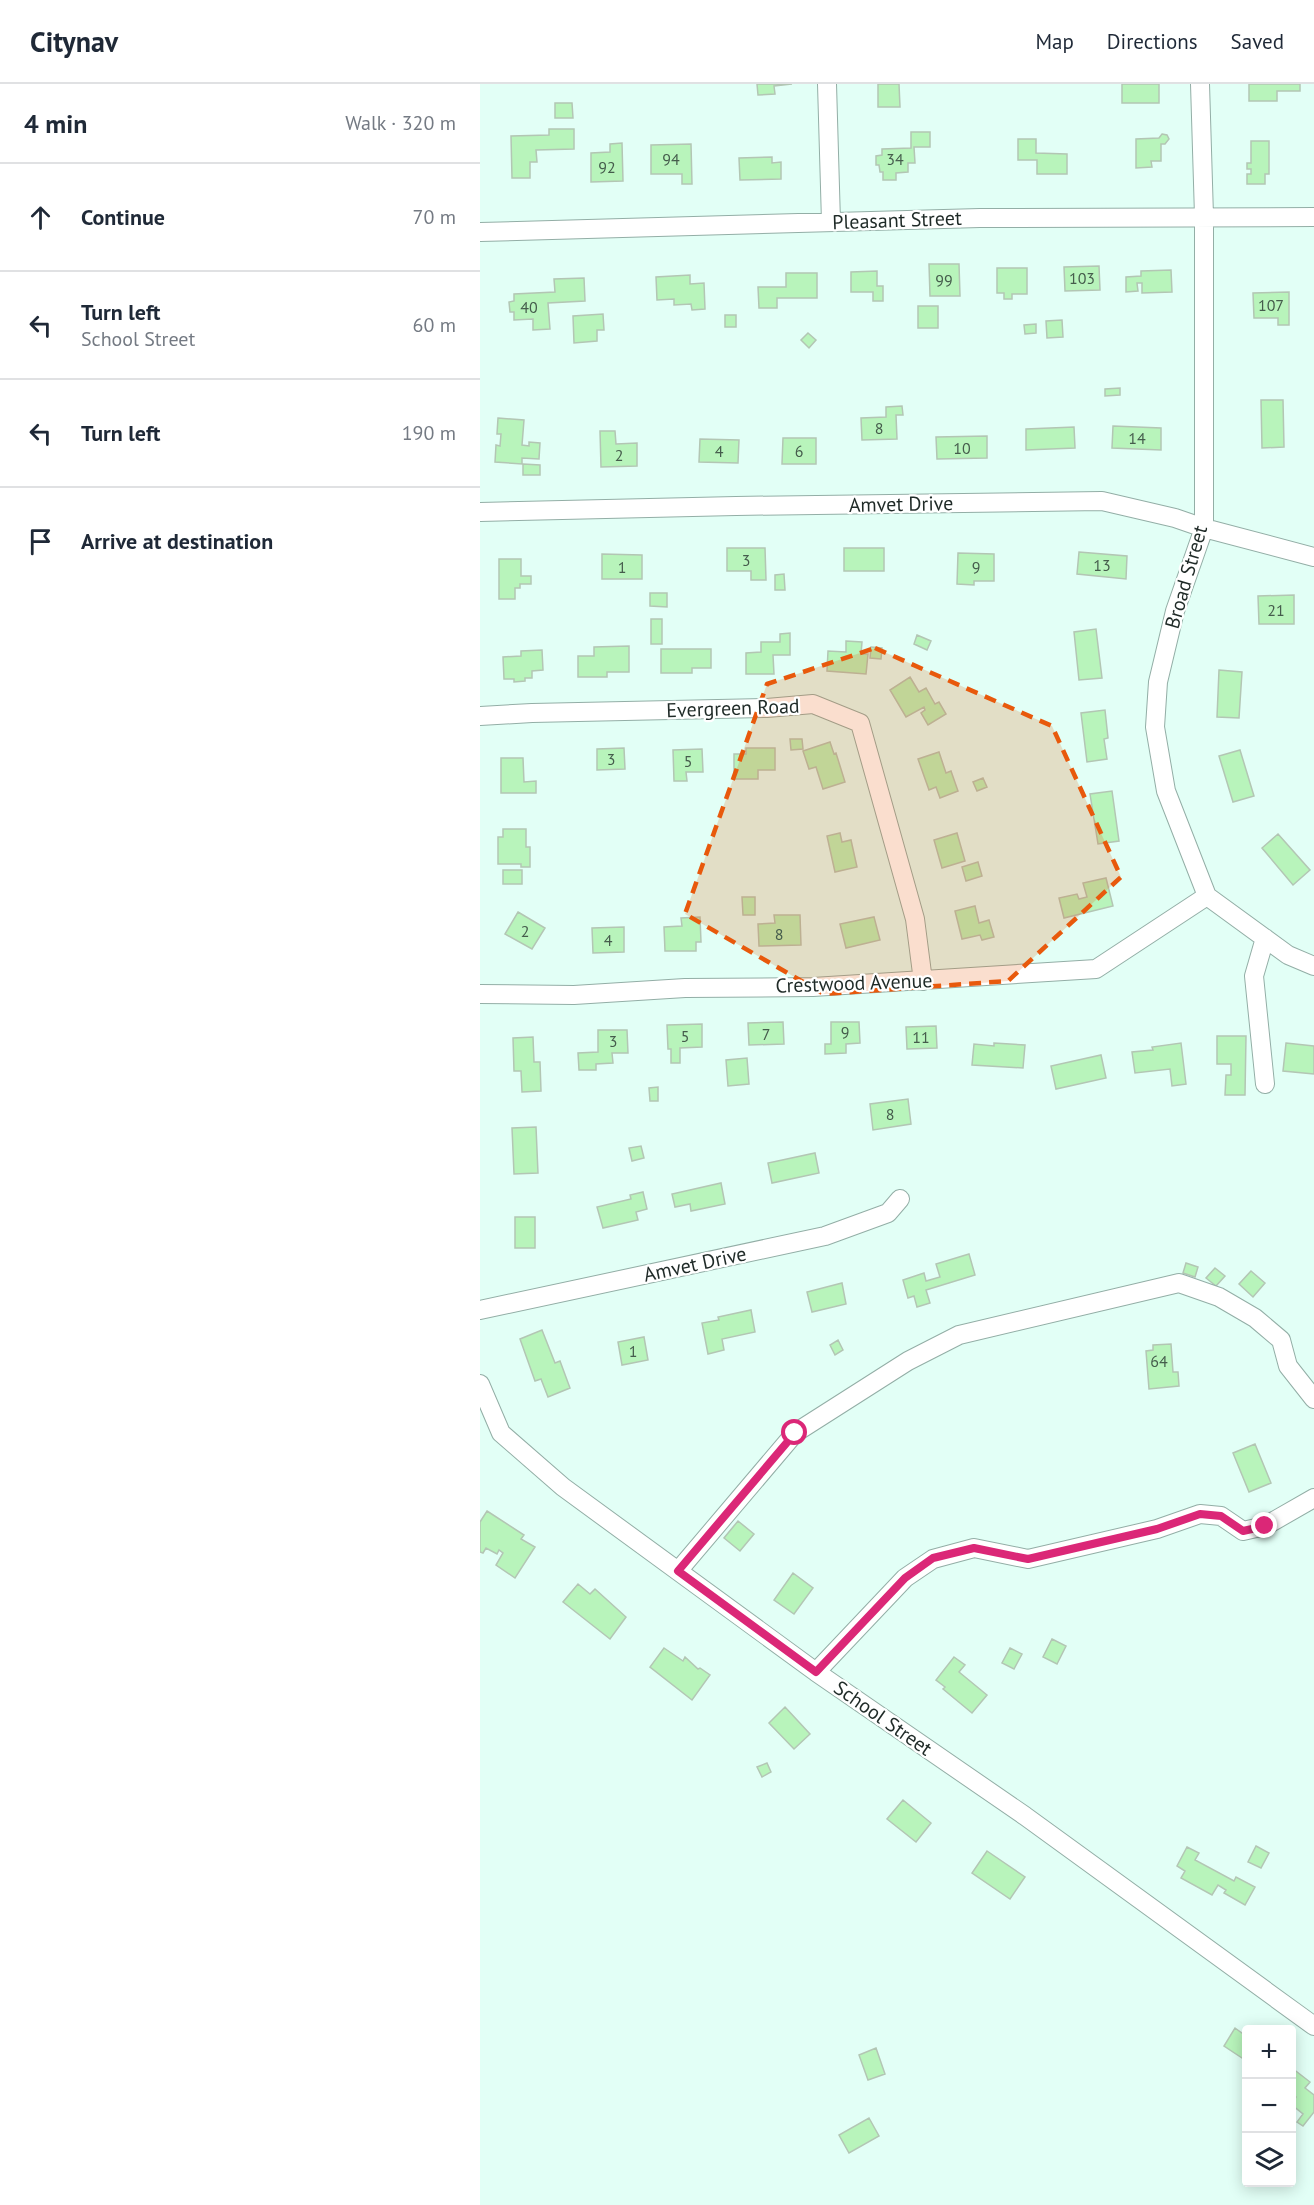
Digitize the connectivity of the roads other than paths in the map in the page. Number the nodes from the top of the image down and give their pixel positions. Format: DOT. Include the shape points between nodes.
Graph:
graph roads {
  1 [pos="827,84"];
  2 [pos="1200,84"];
  3 [pos="1204,216"];
  4 [pos="1314,217"];
  5 [pos="831,222"];
  6 [pos="480,232"];
  7 [pos="480,512"];
  8 [pos="1204,528"];
  9 [pos="1314,557"];
  10 [pos="480,716"];
  11 [pos="1207,897"];
  12 [pos="1265,939"];
  13 [pos="1314,966"];
  14 [pos="923,981"];
  15 [pos="480,994"];
  16 [pos="1265,1084"];
  17 [pos="900,1198"];
  18 [pos="480,1310"];
  19 [pos="480,1384"];
  20 [pos="1314,1399"];
  21 [pos="1314,1498"];
  22 [pos="678,1571"];
  23 [pos="816,1672"];
  24 [pos="1314,2026"];
  1 -- 5 [label="street"];
  2 -- 3 [label="street, Broad Street"];
  3 -- 4 [label="street, Pleasant Street"];
  3 -- 5 [label="street, Pleasant Street"];
  3 -- 8 [label="street, Broad Street"];
  5 -- 6 [label="street, Pleasant Street"];
  7 -- 8 [label="street, Amvet Drive" via="1102,501"];
  8 -- 9 [label="street, Amvet Drive"];
  8 -- 11 [label="street, Broad Street" via="1175,611 1158,682 1155,728 1166,791"];
  10 -- 14 [label="street, Evergreen Road" via="813,704 860,723 915,919"];
  11 -- 12 [label="street"];
  11 -- 14 [label="street, Crestwood Avenue" via="1096,969"];
  12 -- 13 [label="street"];
  12 -- 16 [label="street" via="1254,976"];
  14 -- 15 [label="street, Crestwood Avenue" via="574,995"];
  17 -- 18 [label="street, Amvet Drive" via="888,1213 825,1236"];
  19 -- 22 [label="street, School Street" via="501,1432 563,1487"];
  20 -- 22 [label="street" via="1288,1366 1281,1340 1255,1318 1219,1297 1179,1283 959,1335 908,1361 795,1433"];
  21 -- 23 [label="street" via="1265,1526 1243,1531 1221,1516 1200,1514 1157,1529 1028,1559 974,1548 933,1558 905,1578"];
  22 -- 23 [label="street, School Street"];
  23 -- 24 [label="street, School Street" via="1025,1816"];
}
